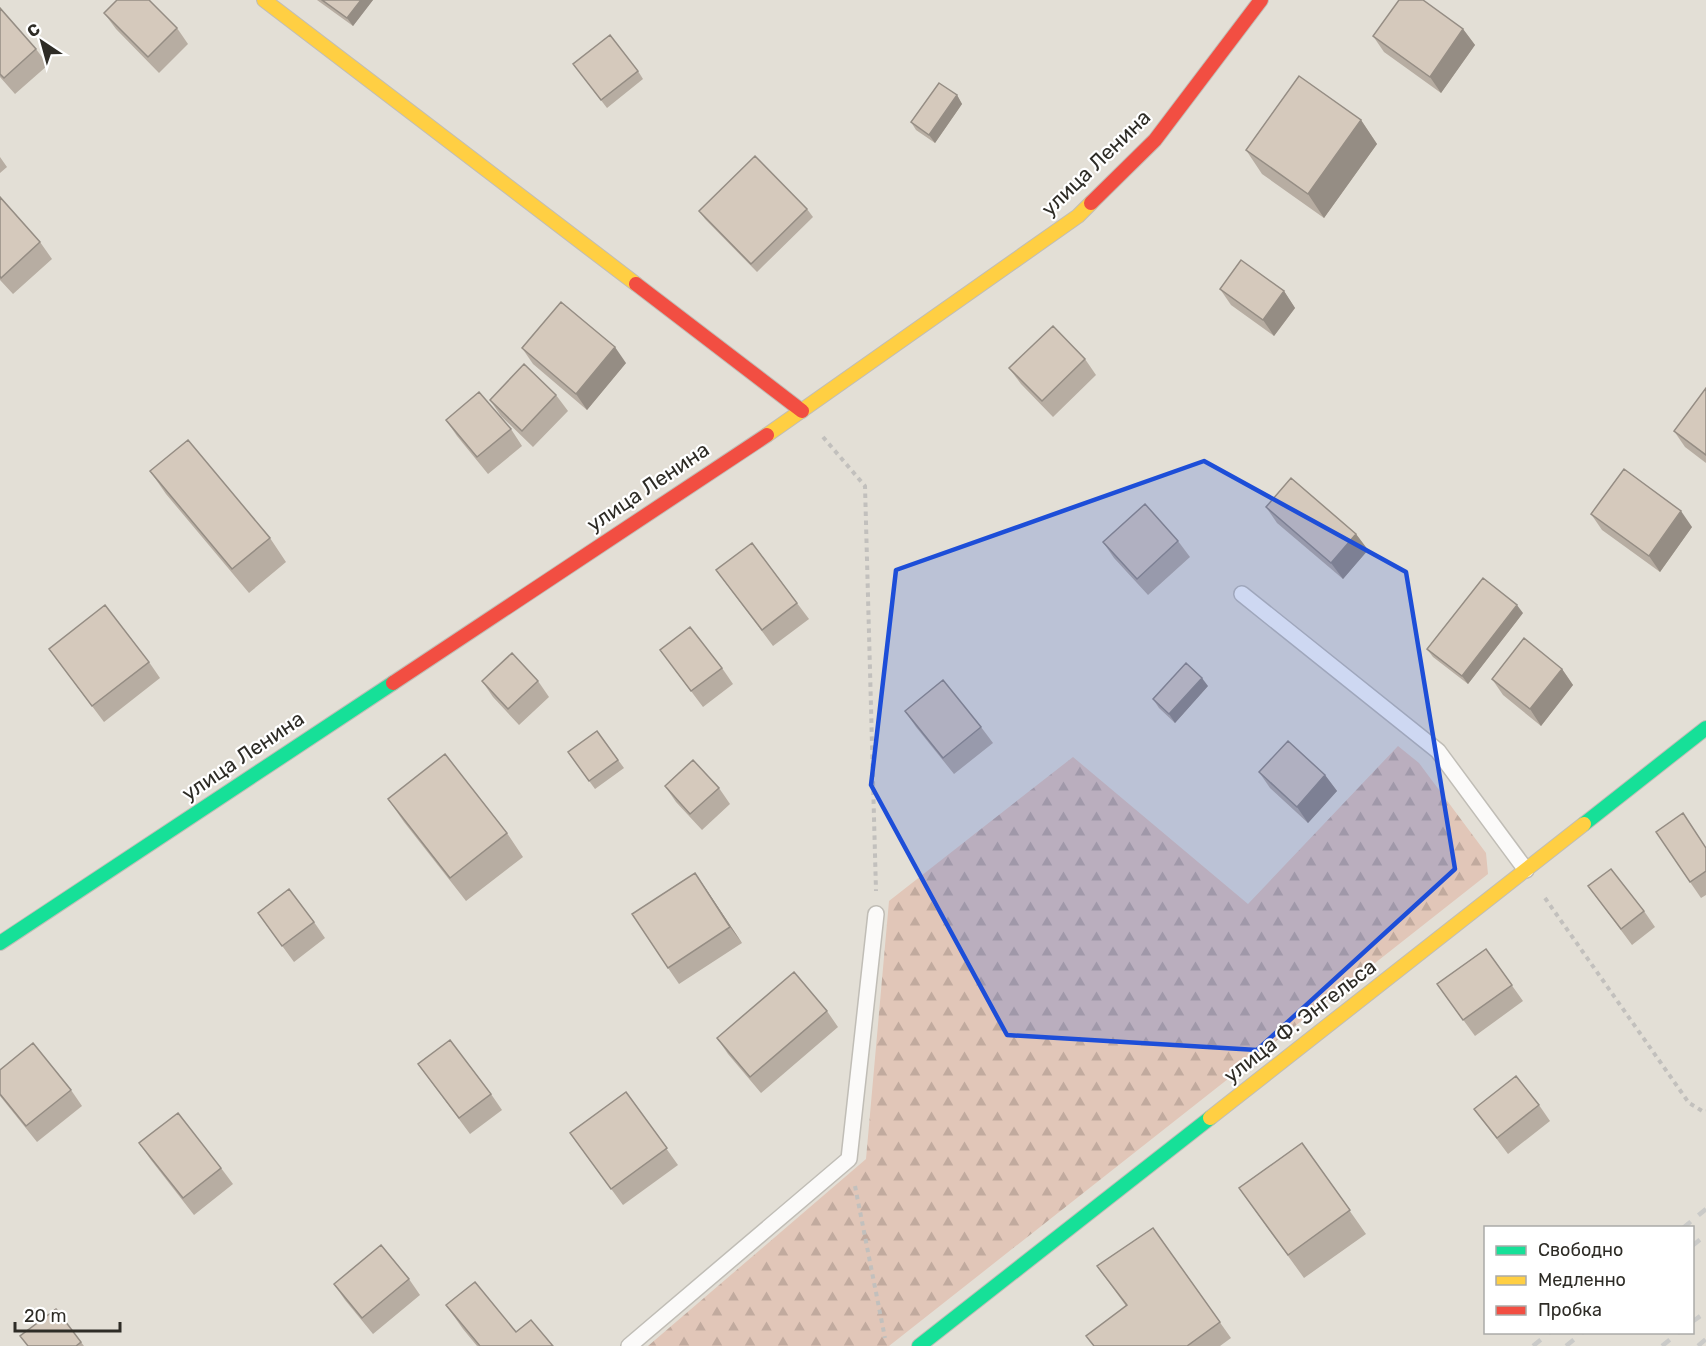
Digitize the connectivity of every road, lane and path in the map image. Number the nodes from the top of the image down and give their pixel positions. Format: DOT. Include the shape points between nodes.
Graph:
graph roads {
  1 [pos="264,0"];
  2 [pos="1261,0"];
  3 [pos="802,411"];
  4 [pos="1242,594"];
  5 [pos="1706,728"];
  6 [pos="1526,870"];
  7 [pos="876,914"];
  8 [pos="0,943"];
  9 [pos="1706,1111"];
  10 [pos="849,1159"];
  11 [pos="629,1346"];
  12 [pos="887,1346"];
  13 [pos="919,1346"];
  1 -- 3 [label="street"];
  2 -- 3 [label="street, улица Ленина" via="1155,140 1078,216"];
  3 -- 7 [label="path" via="865,486"];
  3 -- 8 [label="street, улица Ленина"];
  4 -- 6 [label="lane" via="1438,751"];
  5 -- 6 [label="street, улица Ф. Энгельса"];
  6 -- 9 [label="path" via="1689,1103"];
  6 -- 13 [label="street, улица Ф. Энгельса"];
  7 -- 10 [label="lane"];
  10 -- 11 [label="lane"];
  10 -- 12 [label="path"];
}
